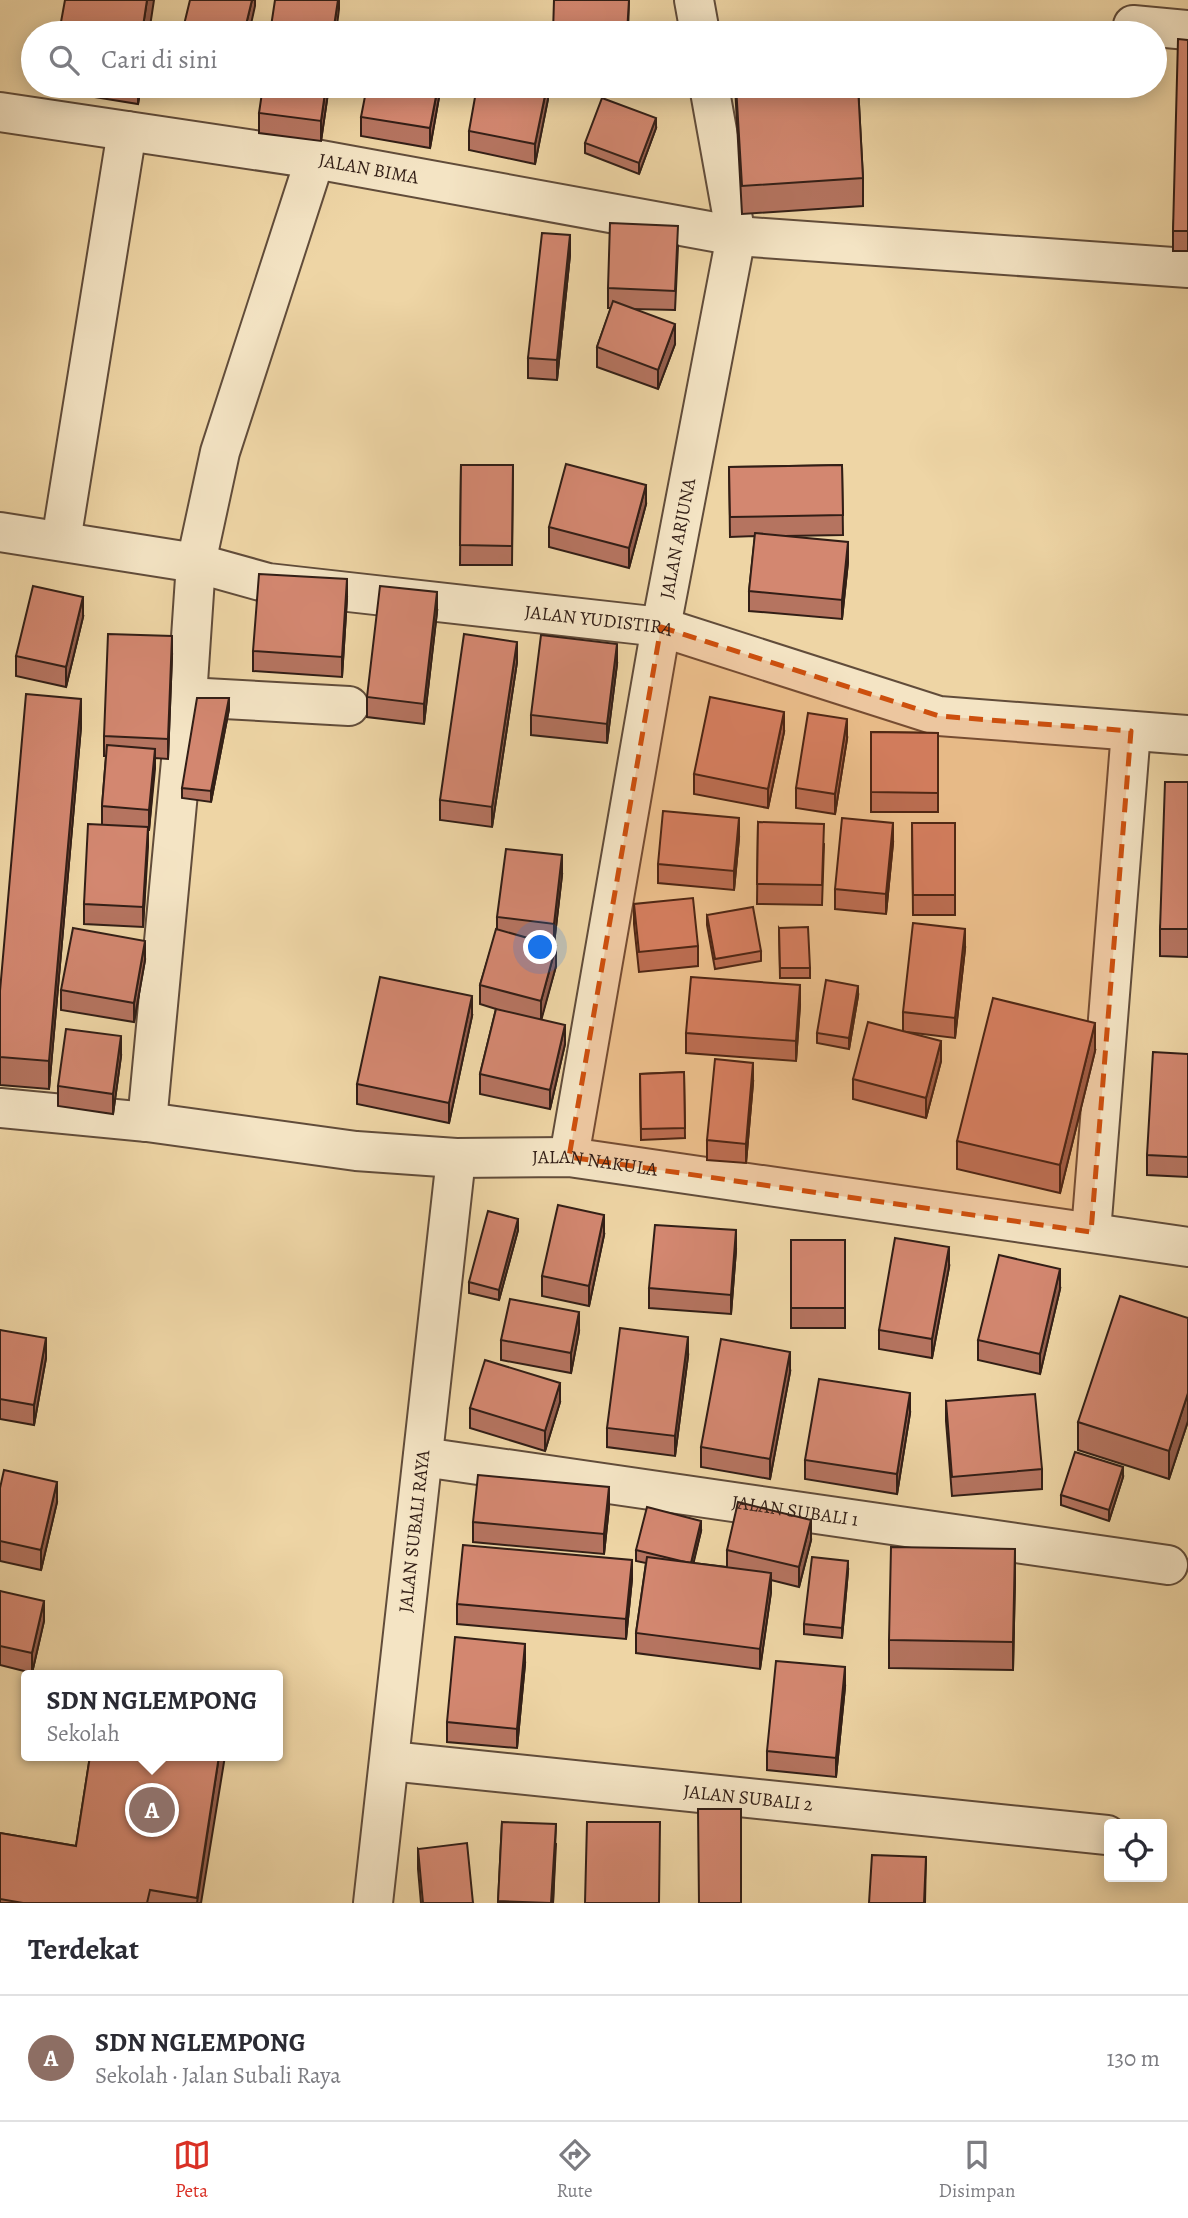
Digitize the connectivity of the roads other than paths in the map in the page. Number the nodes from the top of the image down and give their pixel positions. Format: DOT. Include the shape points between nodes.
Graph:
graph roads {
  1 [pos="694,0"];
  2 [pos="698,21"];
  3 [pos="1167,28"];
  4 [pos="1188,30"];
  5 [pos="711,98"];
  6 [pos="0,112"];
  7 [pos="127,131"];
  8 [pos="314,159"];
  9 [pos="736,236"];
  10 [pos="1188,268"];
  11 [pos="0,532"];
  12 [pos="61,541"];
  13 [pos="196,563"];
  14 [pos="661,627"];
  15 [pos="187,697"];
  16 [pos="349,706"];
  17 [pos="1131,731"];
  18 [pos="1188,735"];
  19 [pos="0,1108"];
  20 [pos="146,1122"];
  21 [pos="569,1157"];
  22 [pos="456,1158"];
  23 [pos="1091,1233"];
  24 [pos="1188,1247"];
  25 [pos="423,1457"];
  26 [pos="1168,1565"];
  27 [pos="390,1761"];
  28 [pos="1104,1835"];
  29 [pos="373,1903"];
  1 -- 2 [label="street"];
  3 -- 4 [label="street"];
  5 -- 9 [label="street, JALAN ARJUNA"];
  6 -- 7 [label="street, JALAN BIMA"];
  7 -- 8 [label="street, JALAN BIMA"];
  7 -- 12 [label="street"];
  8 -- 9 [label="street, JALAN BIMA"];
  8 -- 13 [label="street" via="220,452"];
  9 -- 10 [label="street, JALAN BIMA"];
  9 -- 14 [label="street, JALAN ARJUNA"];
  11 -- 12 [label="street, JALAN YUDISTIRA"];
  12 -- 13 [label="street, JALAN YUDISTIRA"];
  13 -- 14 [label="street, JALAN YUDISTIRA" via="268,583"];
  13 -- 15 [label="street"];
  14 -- 17 [label="street, JALAN YUDISTIRA" via="939,716"];
  14 -- 21 [label="street, JALAN ARJUNA"];
  15 -- 16 [label="street"];
  15 -- 20 [label="street"];
  17 -- 18 [label="street, JALAN YUDISTIRA"];
  17 -- 23 [label="street"];
  19 -- 20 [label="street, JALAN NAKULA"];
  20 -- 22 [label="street, JALAN NAKULA" via="356,1151"];
  21 -- 22 [label="street, JALAN NAKULA"];
  21 -- 23 [label="street, JALAN NAKULA"];
  22 -- 25 [label="street, JALAN SUBALI RAYA"];
  23 -- 24 [label="street, JALAN NAKULA"];
  25 -- 26 [label="street, JALAN SUBALI 1"];
  25 -- 27 [label="street, JALAN SUBALI RAYA"];
  27 -- 28 [label="street, JALAN SUBALI 2"];
  27 -- 29 [label="street, JALAN SUBALI RAYA"];
}
